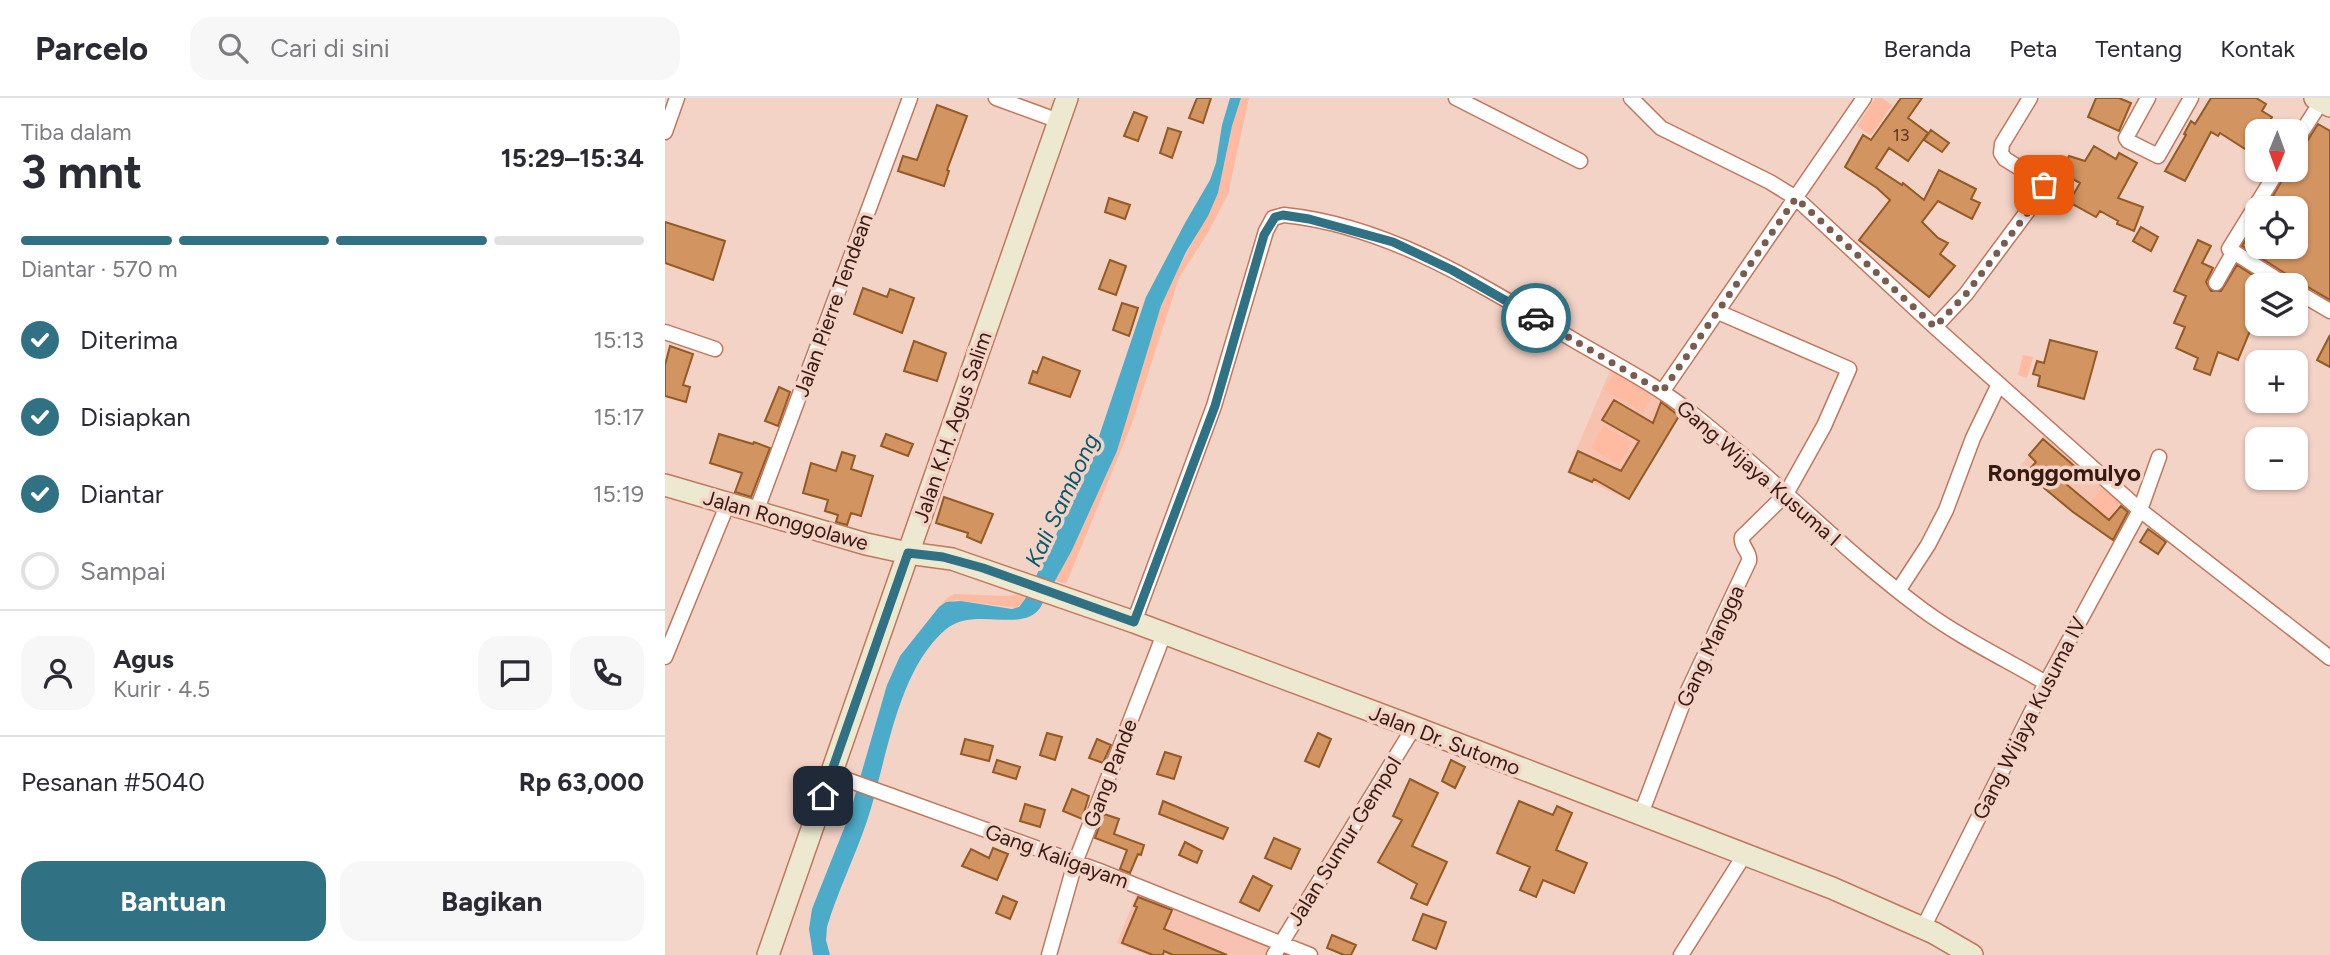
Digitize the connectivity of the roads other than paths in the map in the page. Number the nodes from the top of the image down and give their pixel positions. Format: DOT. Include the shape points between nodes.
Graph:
graph roads {
  1 [pos="677,98"];
  2 [pos="909,98"];
  3 [pos="996,98"];
  4 [pos="1067,98"];
  5 [pos="1456,98"];
  6 [pos="1631,98"];
  7 [pos="1864,98"];
  8 [pos="2031,98"];
  9 [pos="2148,98"];
  10 [pos="2191,98"];
  11 [pos="2322,102"];
  12 [pos="1059,121"];
  13 [pos="2308,123"];
  14 [pos="665,132"];
  15 [pos="1580,162"];
  16 [pos="2270,182"];
  17 [pos="1796,198"];
  18 [pos="2234,253"];
  19 [pos="2266,273"];
  20 [pos="2216,283"];
  21 [pos="2308,298"];
  22 [pos="1718,312"];
  23 [pos="2330,312"];
  24 [pos="1935,327"];
  25 [pos="665,332"];
  26 [pos="715,349"];
  27 [pos="1999,384"];
  28 [pos="1662,392"];
  29 [pos="2159,457"];
  30 [pos="665,485"];
  31 [pos="1786,494"];
  32 [pos="727,503"];
  33 [pos="2140,510"];
  34 [pos="757,512"];
  35 [pos="908,553"];
  36 [pos="1898,591"];
  37 [pos="1134,622"];
  38 [pos="1164,634"];
  39 [pos="665,657"];
  40 [pos="2330,658"];
  41 [pos="2046,683"];
  42 [pos="1414,727"];
  43 [pos="831,774"];
  44 [pos="1641,814"];
  45 [pos="1745,854"];
  46 [pos="1076,863"];
  47 [pos="1923,928"];
  48 [pos="1277,949"];
  49 [pos="768,955"];
  50 [pos="1049,955"];
  51 [pos="1310,955"];
  52 [pos="1681,955"];
  53 [pos="1972,955"];
  1 -- 14 [label="street"];
  2 -- 34 [label="street, Jalan Pierre Tendean"];
  3 -- 12 [label="street"];
  4 -- 12 [label="main road, Jalan K.H. Agus Salim"];
  5 -- 15 [label="street"];
  6 -- 17 [label="street" via="1661,128"];
  7 -- 17 [label="street"];
  8 -- 24 [label="street" via="2001,153 2042,182 2044,189 1966,294"];
  9 -- 10 [label="street" via="2126,138 2157,156"];
  11 -- 13 [label="street"];
  12 -- 35 [label="main road, Jalan K.H. Agus Salim"];
  16 -- 18 [label="street" via="2232,242 2229,249"];
  17 -- 22 [label="street"];
  17 -- 24 [label="street"];
  18 -- 19 [label="street"];
  18 -- 20 [label="street"];
  21 -- 23 [label="street"];
  22 -- 28 [label="street"];
  22 -- 31 [label="street" via="1849,368 1824,426"];
  24 -- 27 [label="street"];
  25 -- 26 [label="street"];
  27 -- 33 [label="street"];
  27 -- 36 [label="street" via="1946,510"];
  28 -- 31 [label="street, Gang Wijaya Kusuma I"];
  28 -- 37 [label="street, Gang Wijaya Kusuma I" via="1426,257 1362,232 1276,216 1266,230 1215,406"];
  29 -- 33 [label="street, Gang Wijaya Kusuma IV"];
  30 -- 32 [label="main road, Jalan Ronggolawe"];
  31 -- 36 [label="street, Gang Wijaya Kusuma I"];
  31 -- 44 [label="street, Gang Mangga" via="1742,537 1750,560 1686,695"];
  32 -- 34 [label="main road, Jalan Ronggolawe"];
  32 -- 39 [label="street"];
  33 -- 40 [label="street"];
  33 -- 41 [label="street, Gang Wijaya Kusuma IV"];
  34 -- 35 [label="main road, Jalan Ronggolawe"];
  35 -- 37 [label="main road, Jalan Dr. Sutomo" via="943,557"];
  35 -- 43 [label="main road, Jalan K.H. Agus Salim"];
  36 -- 41 [label="street, Gang Wijaya Kusuma I" via="1937,620"];
  37 -- 38 [label="main road, Jalan Dr. Sutomo"];
  38 -- 42 [label="main road, Jalan Dr. Sutomo"];
  38 -- 46 [label="street, Gang Pande"];
  41 -- 47 [label="street, Gang Wijaya Kusuma IV"];
  42 -- 44 [label="main road, Jalan Dr. Sutomo"];
  42 -- 48 [label="street, Jalan Sumur Gempol"];
  43 -- 46 [label="street, Gang Kaligayam"];
  43 -- 49 [label="main road, Jalan K.H. Agus Salim"];
  44 -- 45 [label="main road, Jalan Dr. Sutomo"];
  45 -- 47 [label="main road, Jalan Dr. Sutomo"];
  45 -- 52 [label="street"];
  46 -- 48 [label="street, Gang Kaligayam"];
  46 -- 50 [label="street, Gang Pande"];
  47 -- 53 [label="main road, Jalan Dr. Sutomo"];
  48 -- 51 [label="street, Gang Kaligayam"];
}
